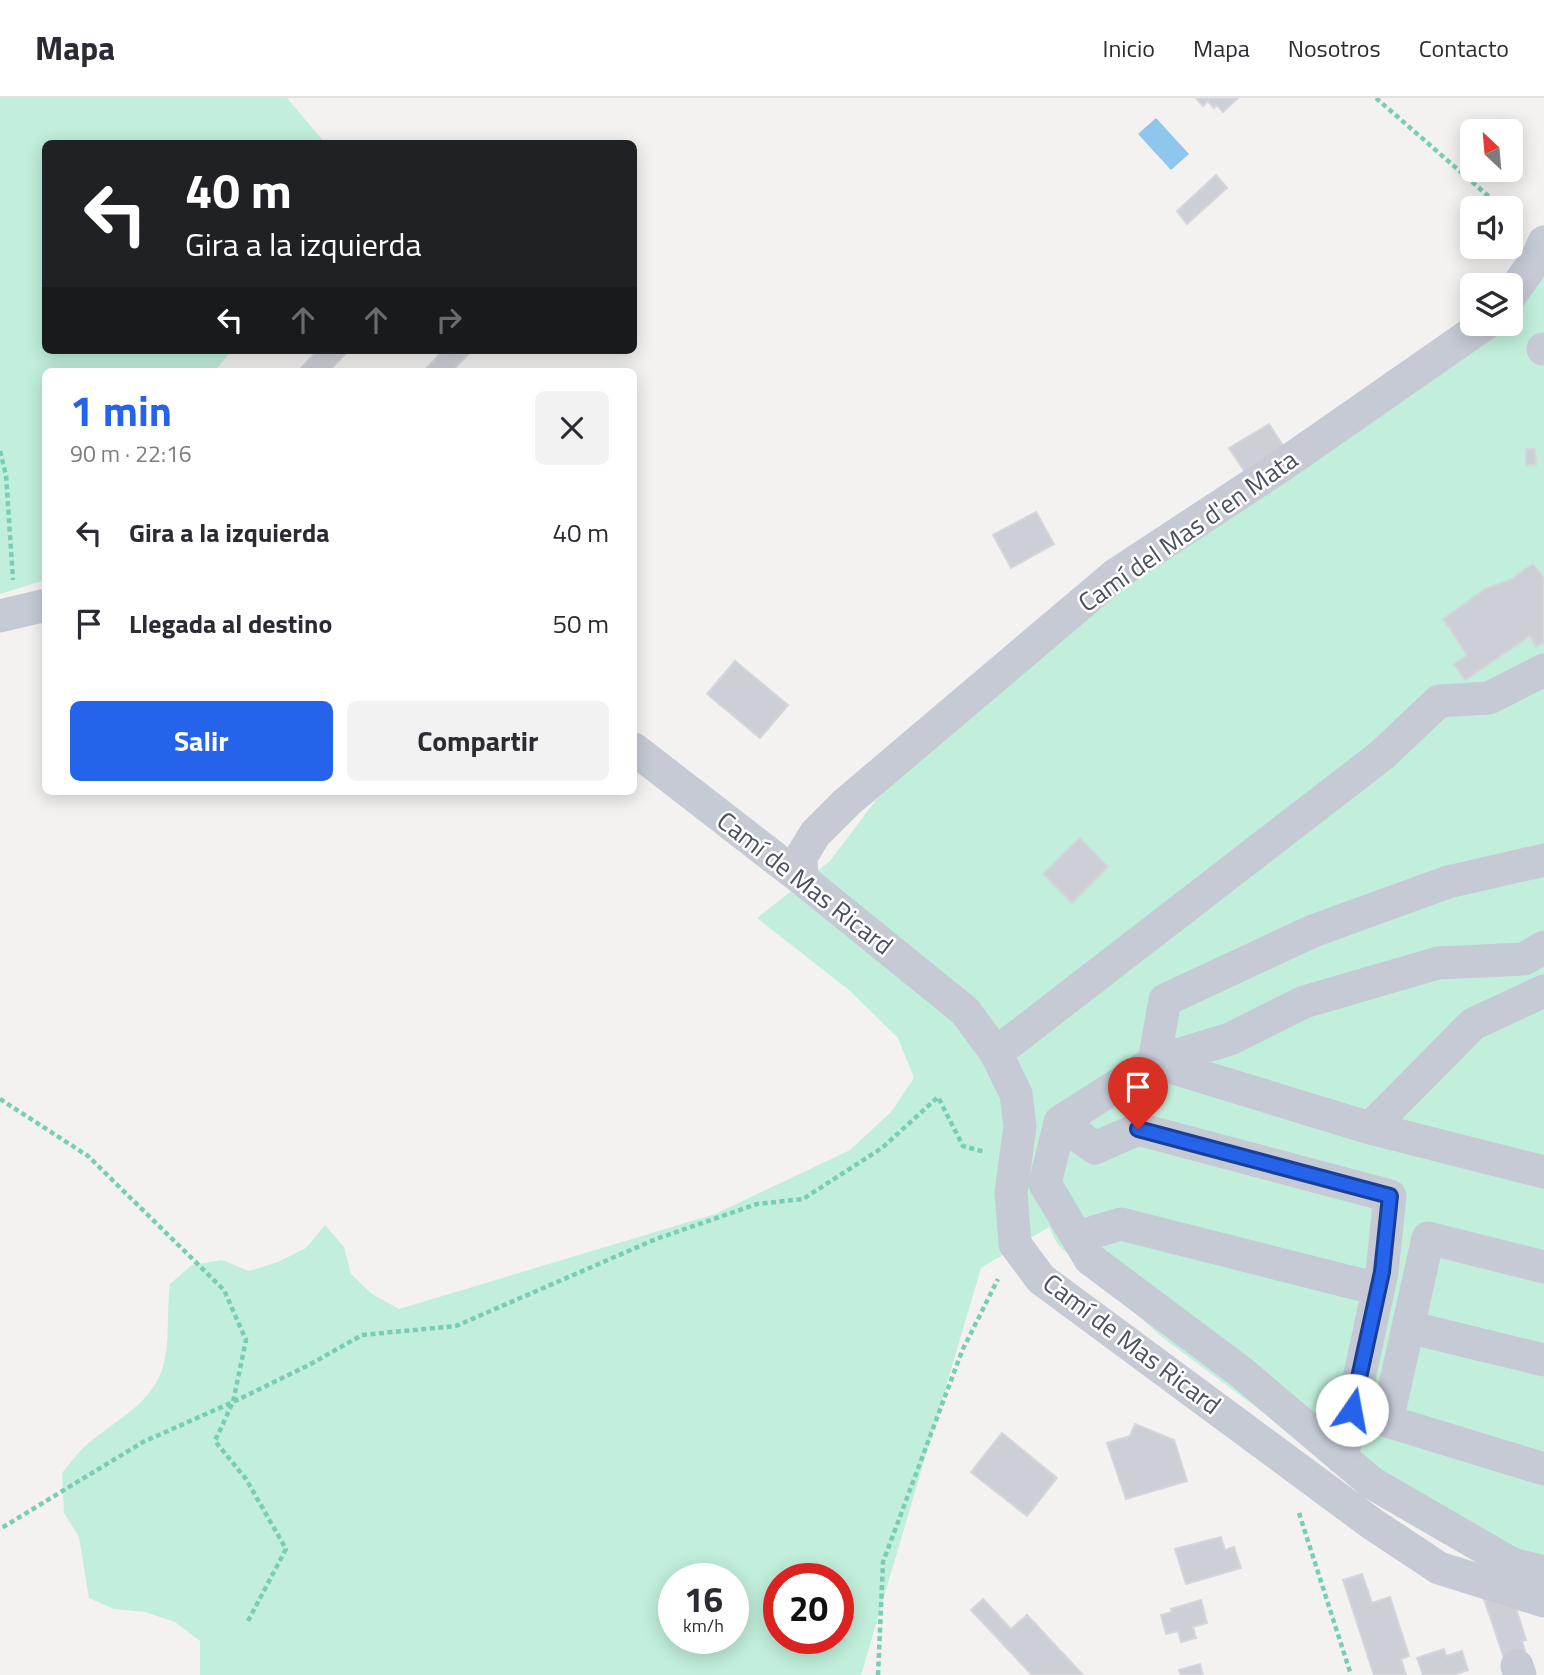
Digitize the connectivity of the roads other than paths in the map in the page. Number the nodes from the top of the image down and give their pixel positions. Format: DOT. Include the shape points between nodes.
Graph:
graph roads {
  1 [pos="1544,242"];
  2 [pos="1523,278"];
  3 [pos="1468,336"];
  4 [pos="1544,670"];
  5 [pos="637,751"];
  6 [pos="1544,860"];
  7 [pos="802,879"];
  8 [pos="1544,947"];
  9 [pos="1492,961"];
  10 [pos="1544,991"];
  11 [pos="1491,1015"];
  12 [pos="996,1053"];
  13 [pos="1154,1062"];
  14 [pos="1060,1122"];
  15 [pos="1370,1128"];
  16 [pos="1544,1172"];
  17 [pos="1077,1237"];
  18 [pos="1544,1267"];
  19 [pos="1378,1290"];
  20 [pos="1408,1327"];
  21 [pos="1544,1360"];
  22 [pos="1352,1410"];
  23 [pos="1387,1421"];
  24 [pos="1342,1458"];
  25 [pos="1544,1469"];
  26 [pos="1544,1572"];
  27 [pos="1544,1601"];
  1 -- 2 [label="street"];
  3 -- 7 [label="street, Camí del Mas d'en Mata" via="1115,575 847,802 815,834 801,858"];
  4 -- 12 [label="street" via="1489,698 1439,701 1382,755"];
  5 -- 7 [label="street, Camí de Mas Ricard"];
  6 -- 13 [label="street" via="1448,882 1325,926 1165,1000"];
  7 -- 12 [label="street, Camí de Mas Ricard" via="965,1011"];
  8 -- 9 [label="street" via="1524,959"];
  9 -- 11 [label="street"];
  9 -- 13 [label="street" via="1438,963 1304,1002 1230,1038"];
  10 -- 11 [label="street"];
  11 -- 15 [label="street" via="1472,1024"];
  12 -- 27 [label="street, Camí de Mas Ricard" via="1016,1094 1020,1126 1011,1193 1015,1244 1041,1279 1371,1523 1439,1568"];
  13 -- 14 [label="street"];
  13 -- 15 [label="street"];
  14 -- 17 [label="street" via="1045,1184"];
  14 -- 19 [label="street" via="1095,1148 1138,1129 1390,1196"];
  15 -- 16 [label="street"];
  17 -- 19 [label="street" via="1121,1224"];
  17 -- 24 [label="street" via="1090,1259 1241,1372"];
  18 -- 20 [label="street" via="1428,1238"];
  19 -- 22 [label="street"];
  20 -- 21 [label="street"];
  20 -- 23 [label="street"];
  22 -- 23 [label="street"];
  22 -- 24 [label="street"];
  23 -- 25 [label="street"];
  24 -- 26 [label="street" via="1372,1483 1512,1564"];
}
